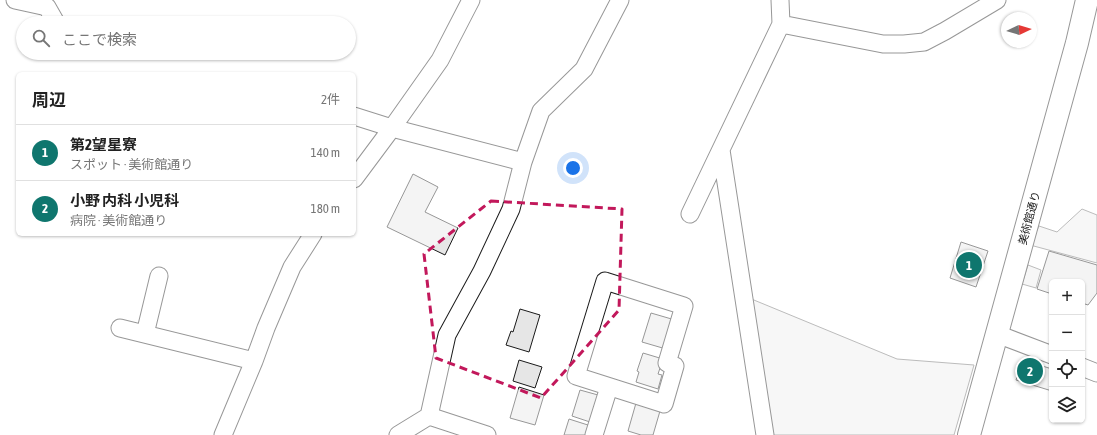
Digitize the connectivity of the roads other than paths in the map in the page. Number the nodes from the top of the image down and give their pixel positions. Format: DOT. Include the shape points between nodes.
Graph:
graph roads {
  1 [pos="15,0"];
  2 [pos="471,0"];
  3 [pos="620,0"];
  4 [pos="780,0"];
  5 [pos="997,0"];
  6 [pos="1087,0"];
  7 [pos="52,16"];
  8 [pos="781,24"];
  9 [pos="356,117"];
  10 [pos="392,128"];
  11 [pos="721,150"];
  12 [pos="522,162"];
  13 [pos="356,175"];
  14 [pos="690,214"];
  15 [pos="312,236"];
  16 [pos="159,276"];
  17 [pos="120,328"];
  18 [pos="146,334"];
  19 [pos="997,334"];
  20 [pos="1049,354"];
  21 [pos="254,361"];
  22 [pos="1085,368"];
  23 [pos="1097,373"];
  24 [pos="609,387"];
  25 [pos="429,416"];
  26 [pos="223,435"];
  27 [pos="398,435"];
  28 [pos="487,435"];
  29 [pos="594,435"];
  30 [pos="766,435"];
  31 [pos="968,435"];
  1 -- 7 [label="street" via="47,7"];
  2 -- 10 [label="street" via="440,60"];
  3 -- 12 [label="street" via="584,69 541,111"];
  4 -- 8 [label="street"];
  5 -- 8 [label="street" via="924,42 883,44"];
  6 -- 19 [label="highway, 美術館通り"];
  8 -- 11 [label="street"];
  9 -- 10 [label="street"];
  10 -- 12 [label="street"];
  10 -- 13 [label="street"];
  11 -- 14 [label="street"];
  11 -- 30 [label="street"];
  12 -- 25 [label="street" via="511,209 482,271 447,335"];
  15 -- 21 [label="street" via="292,267"];
  16 -- 18 [label="street"];
  17 -- 18 [label="street"];
  18 -- 21 [label="street"];
  19 -- 20 [label="street"];
  19 -- 31 [label="highway, 美術館通り"];
  21 -- 26 [label="street"];
  22 -- 23 [label="street"];
  24 -- 24 [label="street" via="664,404 675,366 667,364 684,306 605,281 576,376"];
  24 -- 29 [label="street"];
  25 -- 27 [label="street"];
  25 -- 28 [label="street"];
}
